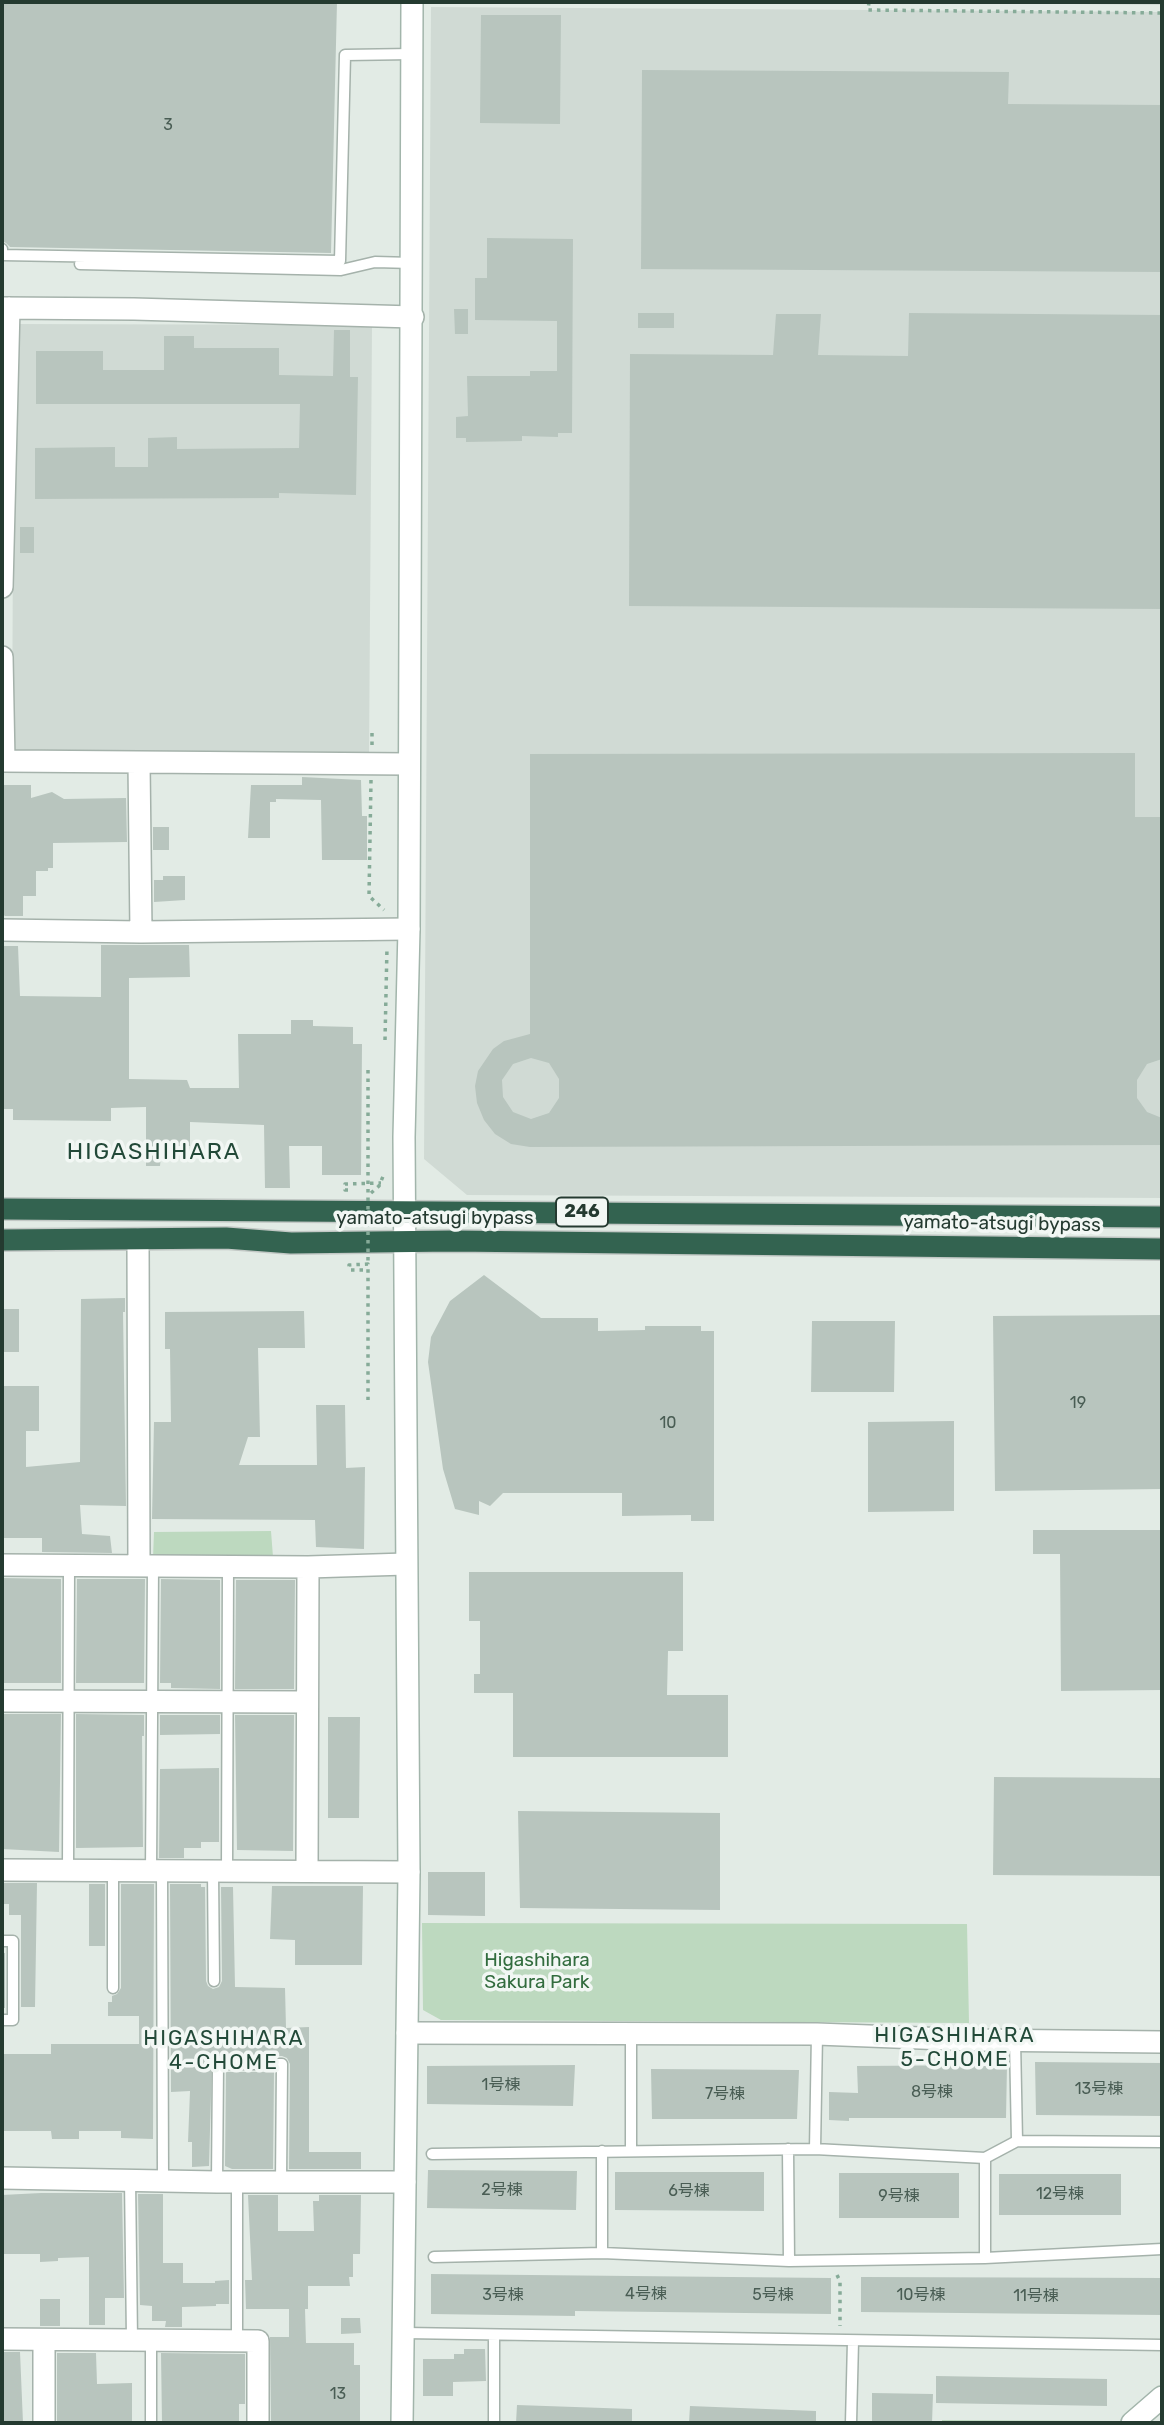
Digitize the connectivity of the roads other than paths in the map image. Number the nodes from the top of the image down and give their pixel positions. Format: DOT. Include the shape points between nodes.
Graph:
graph roads {
  1 [pos="412,2"];
  2 [pos="412,54"];
  3 [pos="2,249"];
  4 [pos="2,262"];
  5 [pos="412,263"];
  6 [pos="5,308"];
  7 [pos="413,317"];
  8 [pos="2,587"];
  9 [pos="2,657"];
  10 [pos="139,763"];
  11 [pos="409,764"];
  12 [pos="409,929"];
  13 [pos="2,930"];
  14 [pos="141,932"];
  15 [pos="2,1209"];
  16 [pos="405,1211"];
  17 [pos="1162,1217"];
  18 [pos="138,1239"];
  19 [pos="2,1240"];
  20 [pos="405,1241"];
  21 [pos="1162,1249"];
  22 [pos="407,1564"];
  23 [pos="2,1565"];
  24 [pos="69,1566"];
  25 [pos="146,1566"];
  26 [pos="228,1566"];
  27 [pos="308,1567"];
  28 [pos="2,1701"];
  29 [pos="69,1701"];
  30 [pos="152,1702"];
  31 [pos="228,1702"];
  32 [pos="307,1702"];
  33 [pos="2,1870"];
  34 [pos="68,1870"];
  35 [pos="113,1871"];
  36 [pos="157,1871"];
  37 [pos="220,1871"];
  38 [pos="307,1871"];
  39 [pos="409,1872"];
  40 [pos="2,1941"];
  41 [pos="214,1981"];
  42 [pos="113,1989"];
  43 [pos="2,2020"];
  44 [pos="407,2033"];
  45 [pos="631,2033"];
  46 [pos="817,2034"];
  47 [pos="1015,2040"];
  48 [pos="1162,2042"];
  49 [pos="1017,2141"];
  50 [pos="1162,2142"];
  51 [pos="788,2149"];
  52 [pos="815,2149"];
  53 [pos="631,2150"];
  54 [pos="602,2151"];
  55 [pos="432,2154"];
  56 [pos="985,2158"];
  57 [pos="2,2178"];
  58 [pos="130,2179"];
  59 [pos="163,2179"];
  60 [pos="227,2182"];
  61 [pos="281,2182"];
  62 [pos="405,2182"];
  63 [pos="1162,2249"];
  64 [pos="602,2253"];
  65 [pos="434,2257"];
  66 [pos="985,2258"];
  67 [pos="789,2261"];
  68 [pos="405,2333"];
  69 [pos="494,2335"];
  70 [pos="2,2339"];
  71 [pos="44,2340"];
  72 [pos="142,2340"];
  73 [pos="237,2341"];
  74 [pos="853,2341"];
  75 [pos="1162,2345"];
  76 [pos="1162,2398"];
  77 [pos="44,2423"];
  78 [pos="151,2423"];
  79 [pos="258,2423"];
  80 [pos="402,2423"];
  81 [pos="494,2423"];
  82 [pos="851,2423"];
  83 [pos="1132,2423"];
  1 -- 2 [label="street"];
  2 -- 3 [label="lane" via="345,55 340,261 2,255"];
  2 -- 5 [label="street"];
  4 -- 5 [label="lane" via="341,270 375,262"];
  5 -- 7 [label="street"];
  6 -- 7 [label="street"];
  6 -- 8 [label="street"];
  7 -- 11 [label="street"];
  9 -- 10 [label="street" via="4,761"];
  10 -- 11 [label="street"];
  10 -- 14 [label="street"];
  11 -- 12 [label="street"];
  12 -- 14 [label="street"];
  12 -- 16 [label="street"];
  13 -- 14 [label="street"];
  15 -- 16 [label="highway, yamato-atsugi bypass / 246"];
  16 -- 17 [label="highway, yamato-atsugi bypass / 246"];
  16 -- 20 [label="street"];
  18 -- 19 [label="highway, yamato-atsugi bypass / 246"];
  18 -- 20 [label="highway, yamato-atsugi bypass / 246"];
  18 -- 25 [label="street"];
  20 -- 21 [label="highway, yamato-atsugi bypass / 246"];
  20 -- 22 [label="street"];
  22 -- 27 [label="street"];
  22 -- 39 [label="street"];
  23 -- 24 [label="street"];
  24 -- 25 [label="street"];
  24 -- 29 [label="lane"];
  25 -- 26 [label="street"];
  25 -- 30 [label="lane"];
  26 -- 27 [label="street"];
  26 -- 31 [label="lane"];
  27 -- 32 [label="street"];
  28 -- 29 [label="street"];
  29 -- 30 [label="street"];
  29 -- 34 [label="lane"];
  30 -- 31 [label="street"];
  30 -- 36 [label="lane"];
  31 -- 32 [label="street"];
  31 -- 37 [label="lane"];
  32 -- 38 [label="street"];
  33 -- 34 [label="street"];
  34 -- 35 [label="street"];
  35 -- 36 [label="street"];
  35 -- 42 [label="lane"];
  36 -- 37 [label="street"];
  36 -- 59 [label="lane"];
  37 -- 38 [label="street"];
  37 -- 41 [label="lane"];
  38 -- 39 [label="street"];
  39 -- 44 [label="street"];
  40 -- 43 [label="lane" via="13,1941 13,2020"];
  44 -- 45 [label="street"];
  44 -- 62 [label="street"];
  45 -- 46 [label="street"];
  45 -- 53 [label="lane"];
  46 -- 47 [label="street"];
  46 -- 52 [label="lane"];
  47 -- 48 [label="street"];
  47 -- 49 [label="lane"];
  49 -- 50 [label="lane"];
  49 -- 56 [label="lane"];
  51 -- 52 [label="lane"];
  51 -- 53 [label="lane"];
  51 -- 67 [label="lane"];
  52 -- 56 [label="lane"];
  53 -- 54 [label="lane"];
  54 -- 55 [label="lane"];
  54 -- 64 [label="lane"];
  56 -- 66 [label="lane"];
  57 -- 58 [label="street"];
  58 -- 59 [label="street"];
  58 -- 72 [label="lane"];
  59 -- 60 [label="street"];
  60 -- 61 [label="street"];
  60 -- 61 [label="lane" via="218,2064 282,2064"];
  60 -- 73 [label="lane"];
  61 -- 62 [label="street"];
  62 -- 68 [label="street"];
  63 -- 66 [label="lane"];
  64 -- 65 [label="lane"];
  64 -- 67 [label="lane"];
  66 -- 67 [label="lane"];
  68 -- 69 [label="lane"];
  68 -- 80 [label="street"];
  69 -- 74 [label="lane"];
  69 -- 81 [label="lane"];
  70 -- 71 [label="street"];
  71 -- 72 [label="street"];
  71 -- 77 [label="street"];
  72 -- 73 [label="street"];
  72 -- 78 [label="lane"];
  73 -- 79 [label="street" via="258,2341"];
  74 -- 75 [label="lane"];
  74 -- 82 [label="lane"];
  76 -- 83 [label="street"];
}
